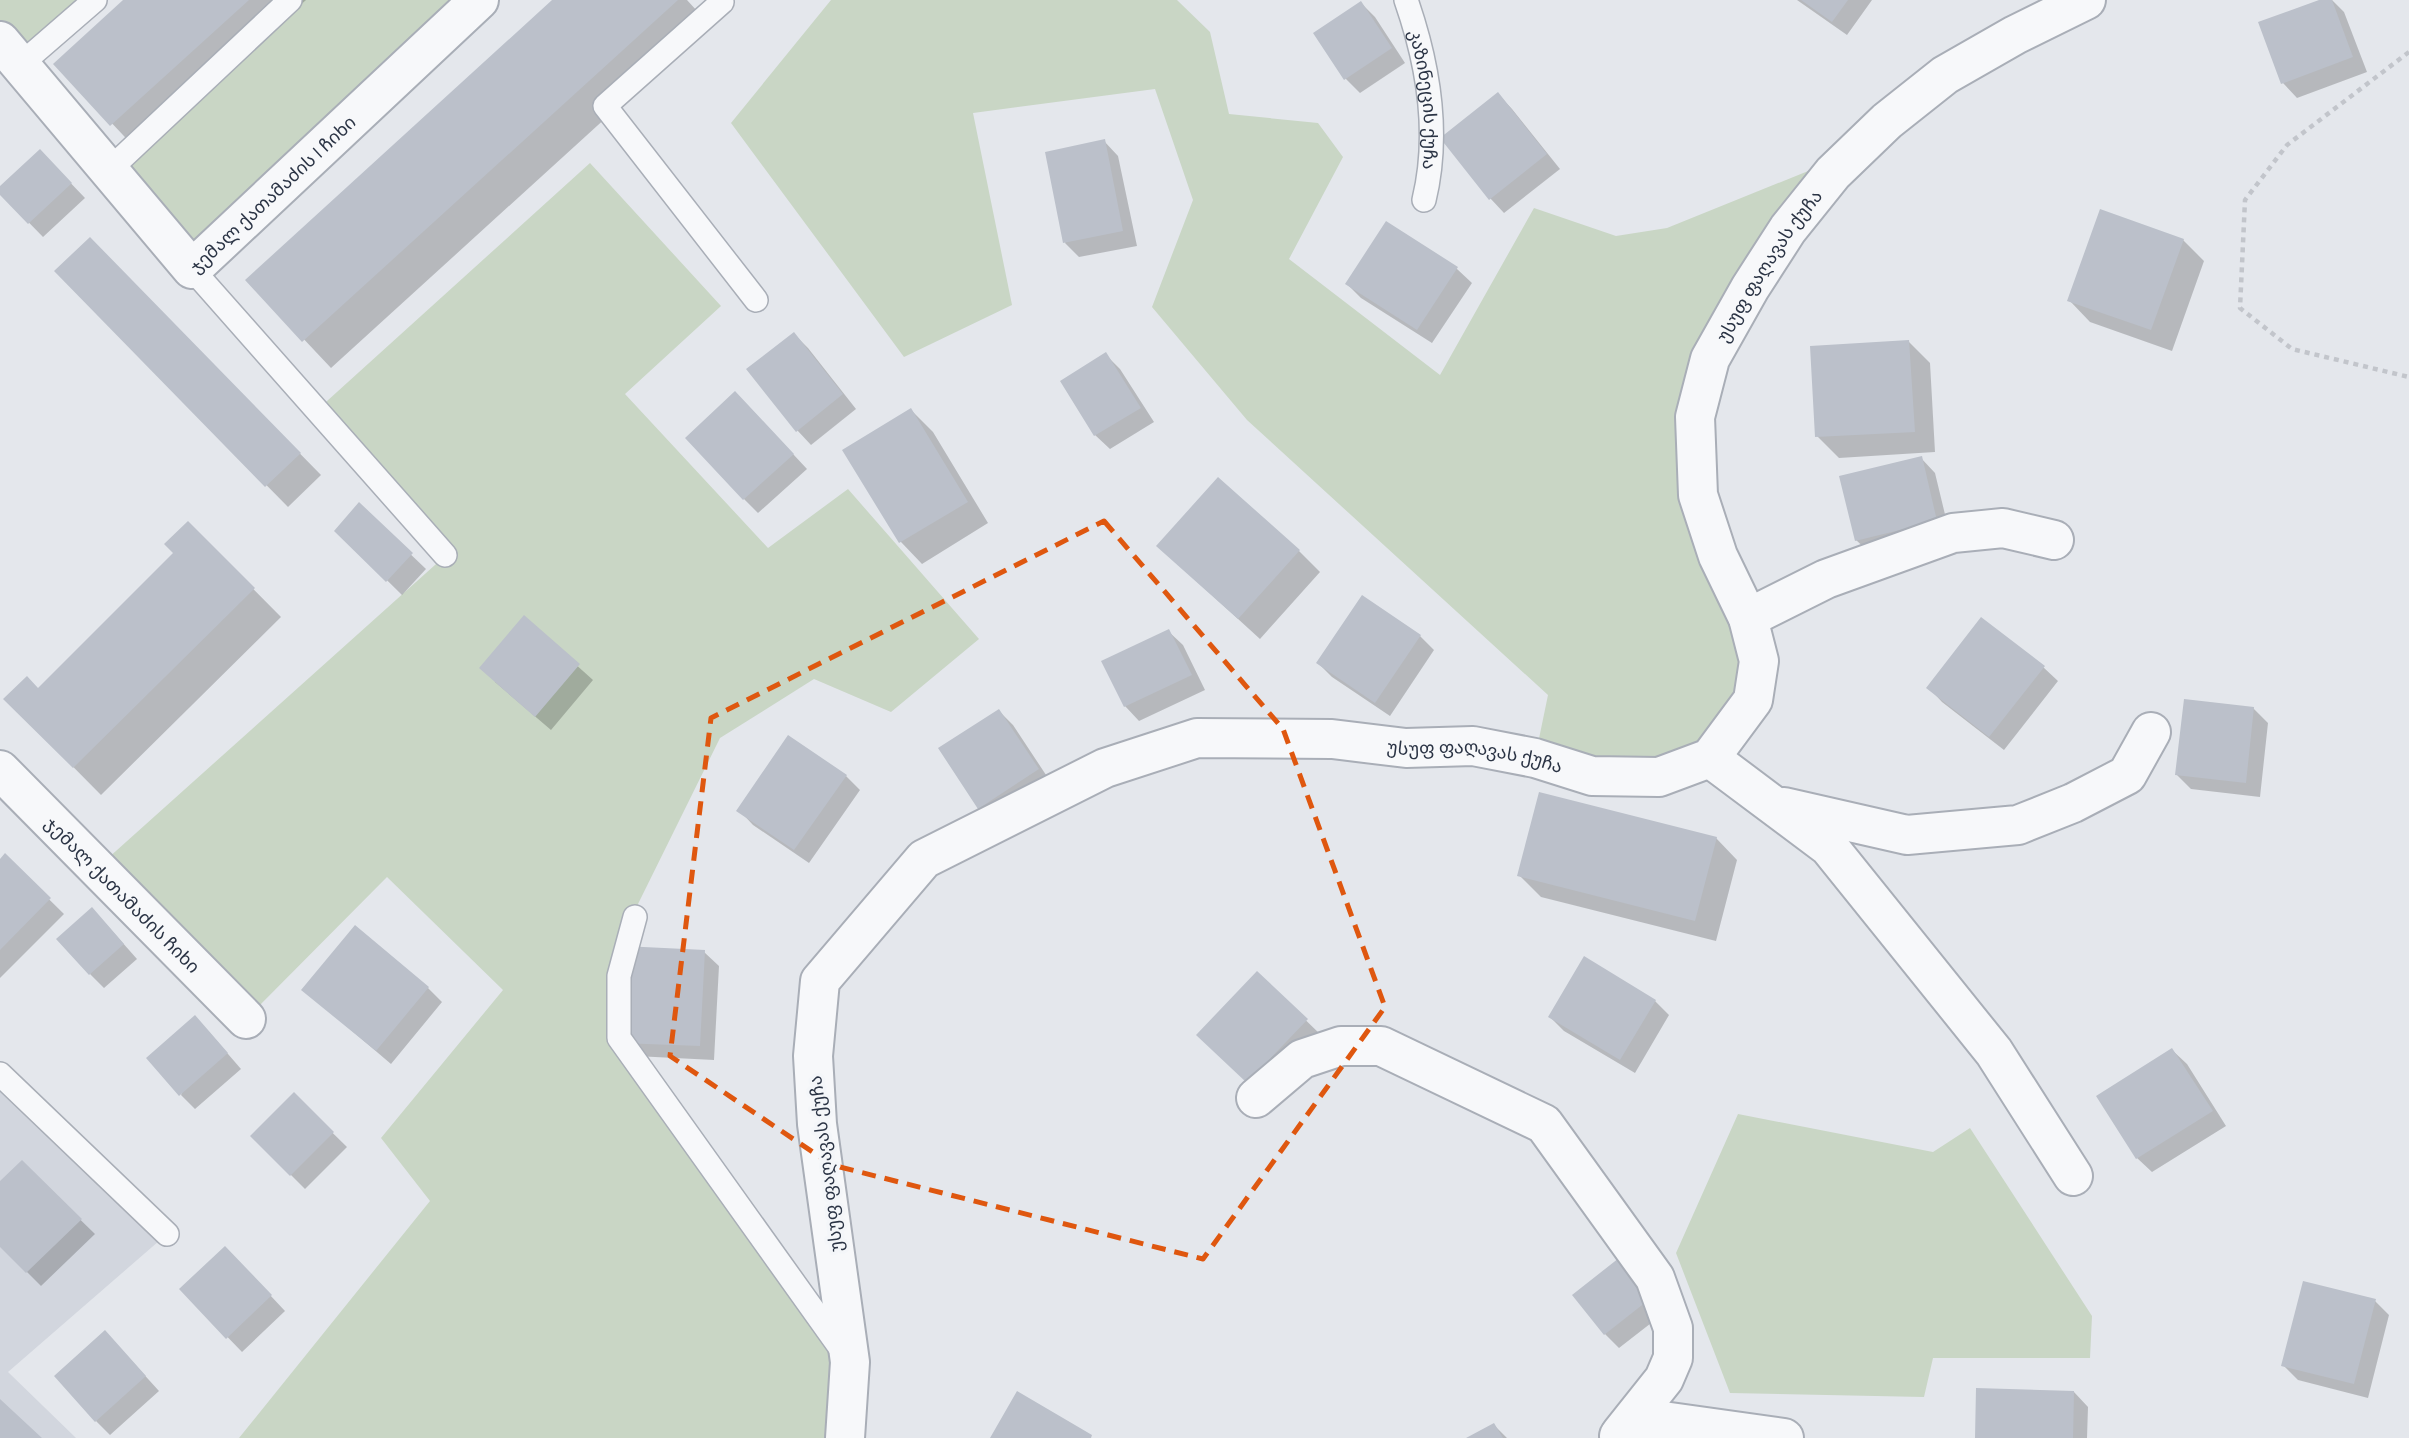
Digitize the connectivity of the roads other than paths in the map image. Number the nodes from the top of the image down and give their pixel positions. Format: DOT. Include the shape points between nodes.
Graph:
graph roads {
  1 [pos="95,0"];
  2 [pos="290,0"];
  3 [pos="479,0"];
  4 [pos="719,0"];
  5 [pos="1406,0"];
  6 [pos="2086,0"];
  7 [pos="10,53"];
  8 [pos="108,171"];
  9 [pos="1424,200"];
  10 [pos="191,269"];
  11 [pos="756,300"];
  12 [pos="2054,540"];
  13 [pos="445,555"];
  14 [pos="1748,618"];
  15 [pos="2151,732"];
  16 [pos="1710,758"];
  17 [pos="5,784"];
  18 [pos="1771,804"];
  19 [pos="635,917"];
  20 [pos="246,1019"];
  21 [pos="0,1074"];
  22 [pos="1256,1098"];
  23 [pos="2073,1176"];
  24 [pos="167,1234"];
  25 [pos="850,1362"];
  26 [pos="1619,1436"];
  27 [pos="845,1438"];
  28 [pos="1784,1438"];
  1 -- 7 [label="lane"];
  2 -- 8 [label="lane"];
  3 -- 10 [label="street, ჯემალ ქათამაძის I ჩიხი"];
  4 -- 11 [label="lane" via="722,2 605,106"];
  5 -- 9 [label="lane, კაზინეცის ქუჩა" via="1426,65 1431,127 1430,176"];
  6 -- 14 [label="street, უსუფ ფაღავას ქუჩა" via="1945,75 1887,121 1833,173 1788,229 1710,359 1695,417 1698,495 1718,556"];
  7 -- 8 [label="street, ჯემალ ქათამაძის I ჩიხი"];
  8 -- 10 [label="street, ჯემალ ქათამაძის I ჩიხი"];
  10 -- 13 [label="lane"];
  12 -- 14 [label="street" via="2003,528 1953,533 1825,579"];
  14 -- 16 [label="street, უსუფ ფაღავას ქუჩა" via="1759,661 1753,700"];
  15 -- 18 [label="street" via="2127,775 2018,825 1907,835"];
  16 -- 18 [label="street"];
  16 -- 25 [label="street, უსუფ ფაღავას ქუჩა" via="1660,777 1592,776 1535,758 1473,746 1406,748 1332,739 1197,738 1105,768 924,859 820,981 813,1056 817,1124"];
  17 -- 20 [label="street, ჯემალ ქათამაძის ჩიხი"];
  18 -- 23 [label="street" via="1829,848 1994,1052"];
  19 -- 25 [label="lane" via="619,975 619,1038"];
  21 -- 24 [label="lane"];
  22 -- 26 [label="street" via="1302,1059 1341,1046 1381,1046 1544,1124 1655,1278 1673,1328 1673,1358 1664,1379"];
  25 -- 27 [label="street, უსუფ ფაღავას ქუჩა"];
  26 -- 28 [label="street" via="1642,1422 1663,1421"];
}
